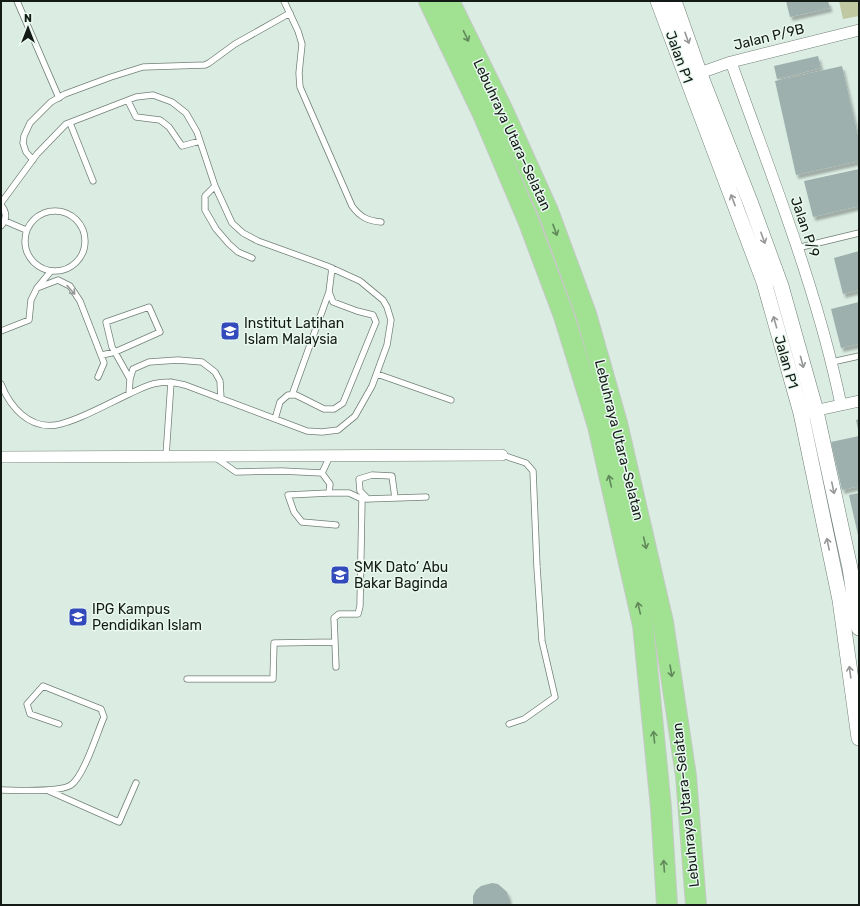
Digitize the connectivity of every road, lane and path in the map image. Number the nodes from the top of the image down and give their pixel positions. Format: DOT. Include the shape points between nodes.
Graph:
graph roads {
  1 [pos="17,1"];
  2 [pos="284,1"];
  3 [pos="429,1"];
  4 [pos="449,1"];
  5 [pos="658,1"];
  6 [pos="674,1"];
  7 [pos="290,13"];
  8 [pos="859,30"];
  9 [pos="731,62"];
  10 [pos="693,75"];
  11 [pos="58,98"];
  12 [pos="128,101"];
  13 [pos="70,122"];
  14 [pos="200,141"];
  15 [pos="33,160"];
  16 [pos="93,181"];
  17 [pos="215,186"];
  18 [pos="1,204"];
  19 [pos="381,222"];
  20 [pos="3,223"];
  21 [pos="26,230"];
  22 [pos="859,233"];
  23 [pos="797,248"];
  24 [pos="252,258"];
  25 [pos="332,268"];
  26 [pos="51,272"];
  27 [pos="37,288"];
  28 [pos="329,292"];
  29 [pos="1,331"];
  30 [pos="115,352"];
  31 [pos="102,355"];
  32 [pos="859,356"];
  33 [pos="832,362"];
  34 [pos="377,374"];
  35 [pos="98,377"];
  36 [pos="130,379"];
  37 [pos="171,382"];
  38 [pos="1,384"];
  39 [pos="129,394"];
  40 [pos="292,395"];
  41 [pos="221,399"];
  42 [pos="451,400"];
  43 [pos="859,401"];
  44 [pos="841,405"];
  45 [pos="816,411"];
  46 [pos="801,413"];
  47 [pos="275,419"];
  48 [pos="502,455"];
  49 [pos="166,456"];
  50 [pos="213,456"];
  51 [pos="330,456"];
  52 [pos="1,457"];
  53 [pos="322,473"];
  54 [pos="329,493"];
  55 [pos="426,497"];
  56 [pos="394,498"];
  57 [pos="365,499"];
  58 [pos="336,525"];
  59 [pos="854,567"];
  60 [pos="859,628"];
  61 [pos="335,642"];
  62 [pos="336,667"];
  63 [pos="187,679"];
  64 [pos="59,724"];
  65 [pos="509,724"];
  66 [pos="859,738"];
  67 [pos="136,783"];
  68 [pos="1,790"];
  69 [pos="48,790"];
  70 [pos="667,905"];
  71 [pos="696,905"];
  1 -- 11 [label="lane"];
  2 -- 7 [label="lane"];
  70 -- 3 [label="highway, Lebuhraya Utara–Selatan, one-way" via="661,808 643,625 598,426 564,316 528,220 483,114"];
  4 -- 71 [label="highway, Lebuhraya Utara–Selatan, one-way" via="548,211 586,314 617,423 663,622 686,776"];
  5 -- 10 [label="main road, Jalan P1"];
  6 -- 10 [label="main road, Jalan P1, one-way"];
  7 -- 11 [label="lane" via="235,44 205,65 143,67"];
  7 -- 19 [label="lane" via="302,44 300,87 321,137 352,206 365,219"];
  8 -- 9 [label="street, Jalan P/9B"];
  9 -- 10 [label="street, Jalan P/9B"];
  9 -- 23 [label="street, Jalan P/9"];
  10 -- 45 [label="main road, Jalan P1, one-way" via="751,204 781,286"];
  46 -- 10 [label="main road, Jalan P1, one-way" via="764,282"];
  11 -- 15 [label="lane" via="30,123 24,136 26,152"];
  12 -- 13 [label="lane"];
  12 -- 14 [label="lane" via="136,117 160,120 169,127 182,146"];
  12 -- 14 [label="lane" via="136,97 153,95 172,102 186,113"];
  13 -- 15 [label="lane"];
  13 -- 16 [label="lane"];
  14 -- 17 [label="lane"];
  15 -- 18 [label="lane"];
  17 -- 24 [label="lane" via="205,196 205,210 229,244 238,252"];
  17 -- 25 [label="lane" via="232,223 243,233"];
  18 -- 20 [label="lane" via="6,213"];
  20 -- 21 [label="lane"];
  21 -- 26 [label="lane" via="26,253 32,262"];
  21 -- 26 [label="lane" via="37,216 47,211 58,210 68,213 83,228 86,239 80,259 62,271"];
  22 -- 23 [label="lane"];
  23 -- 33 [label="street, Jalan P/9"];
  25 -- 28 [label="lane"];
  25 -- 34 [label="lane" via="360,281 383,300 387,307 391,320 387,345"];
  26 -- 27 [label="lane"];
  27 -- 29 [label="lane" via="31,300 29,320"];
  27 -- 31 [label="lane, one-way" via="58,280 70,286 80,301"];
  28 -- 40 [label="lane"];
  28 -- 40 [label="lane" via="333,302 373,314 376,322 343,403 334,409 324,408"];
  30 -- 30 [label="lane" via="106,322 149,307 160,332"];
  30 -- 31 [label="lane"];
  30 -- 36 [label="lane"];
  31 -- 35 [label="lane" via="104,363"];
  32 -- 33 [label="lane"];
  33 -- 44 [label="street, Jalan P/9"];
  34 -- 42 [label="lane"];
  34 -- 47 [label="lane" via="355,416 338,430 307,431"];
  36 -- 39 [label="lane"];
  36 -- 41 [label="lane" via="133,368 149,362 202,362 215,372 220,381"];
  37 -- 39 [label="lane" via="157,383"];
  37 -- 41 [label="lane"];
  37 -- 49 [label="lane"];
  38 -- 39 [label="lane" via="18,413 37,424 55,425 75,419"];
  40 -- 47 [label="lane" via="288,395 280,402"];
  41 -- 47 [label="lane"];
  43 -- 44 [label="street"];
  44 -- 45 [label="street"];
  45 -- 46 [label="street"];
  45 -- 59 [label="main road, Jalan P1, one-way"];
  66 -- 46 [label="main road, Jalan P1, one-way" via="840,600"];
  48 -- 51 [label="street"];
  48 -- 65 [label="lane" via="526,463 533,471 542,640 556,697 524,719"];
  49 -- 50 [label="street"];
  49 -- 52 [label="street"];
  50 -- 51 [label="street"];
  50 -- 53 [label="lane" via="236,472"];
  51 -- 53 [label="lane"];
  53 -- 54 [label="lane" via="330,484"];
  54 -- 57 [label="lane" via="349,493"];
  54 -- 58 [label="lane" via="288,494 294,512 302,522"];
  55 -- 56 [label="lane"];
  56 -- 57 [label="lane"];
  56 -- 57 [label="lane" via="392,476 372,475 359,479 360,491"];
  57 -- 61 [label="lane" via="360,606 358,614 339,614 334,618"];
  59 -- 60 [label="main road, Jalan P1"];
  61 -- 62 [label="lane"];
  61 -- 63 [label="lane" via="274,643 273,679"];
  64 -- 69 [label="lane" via="30,714 27,704 43,686 100,709 104,717 80,776 70,786"];
  67 -- 69 [label="lane" via="119,822"];
  68 -- 69 [label="lane"];
}
